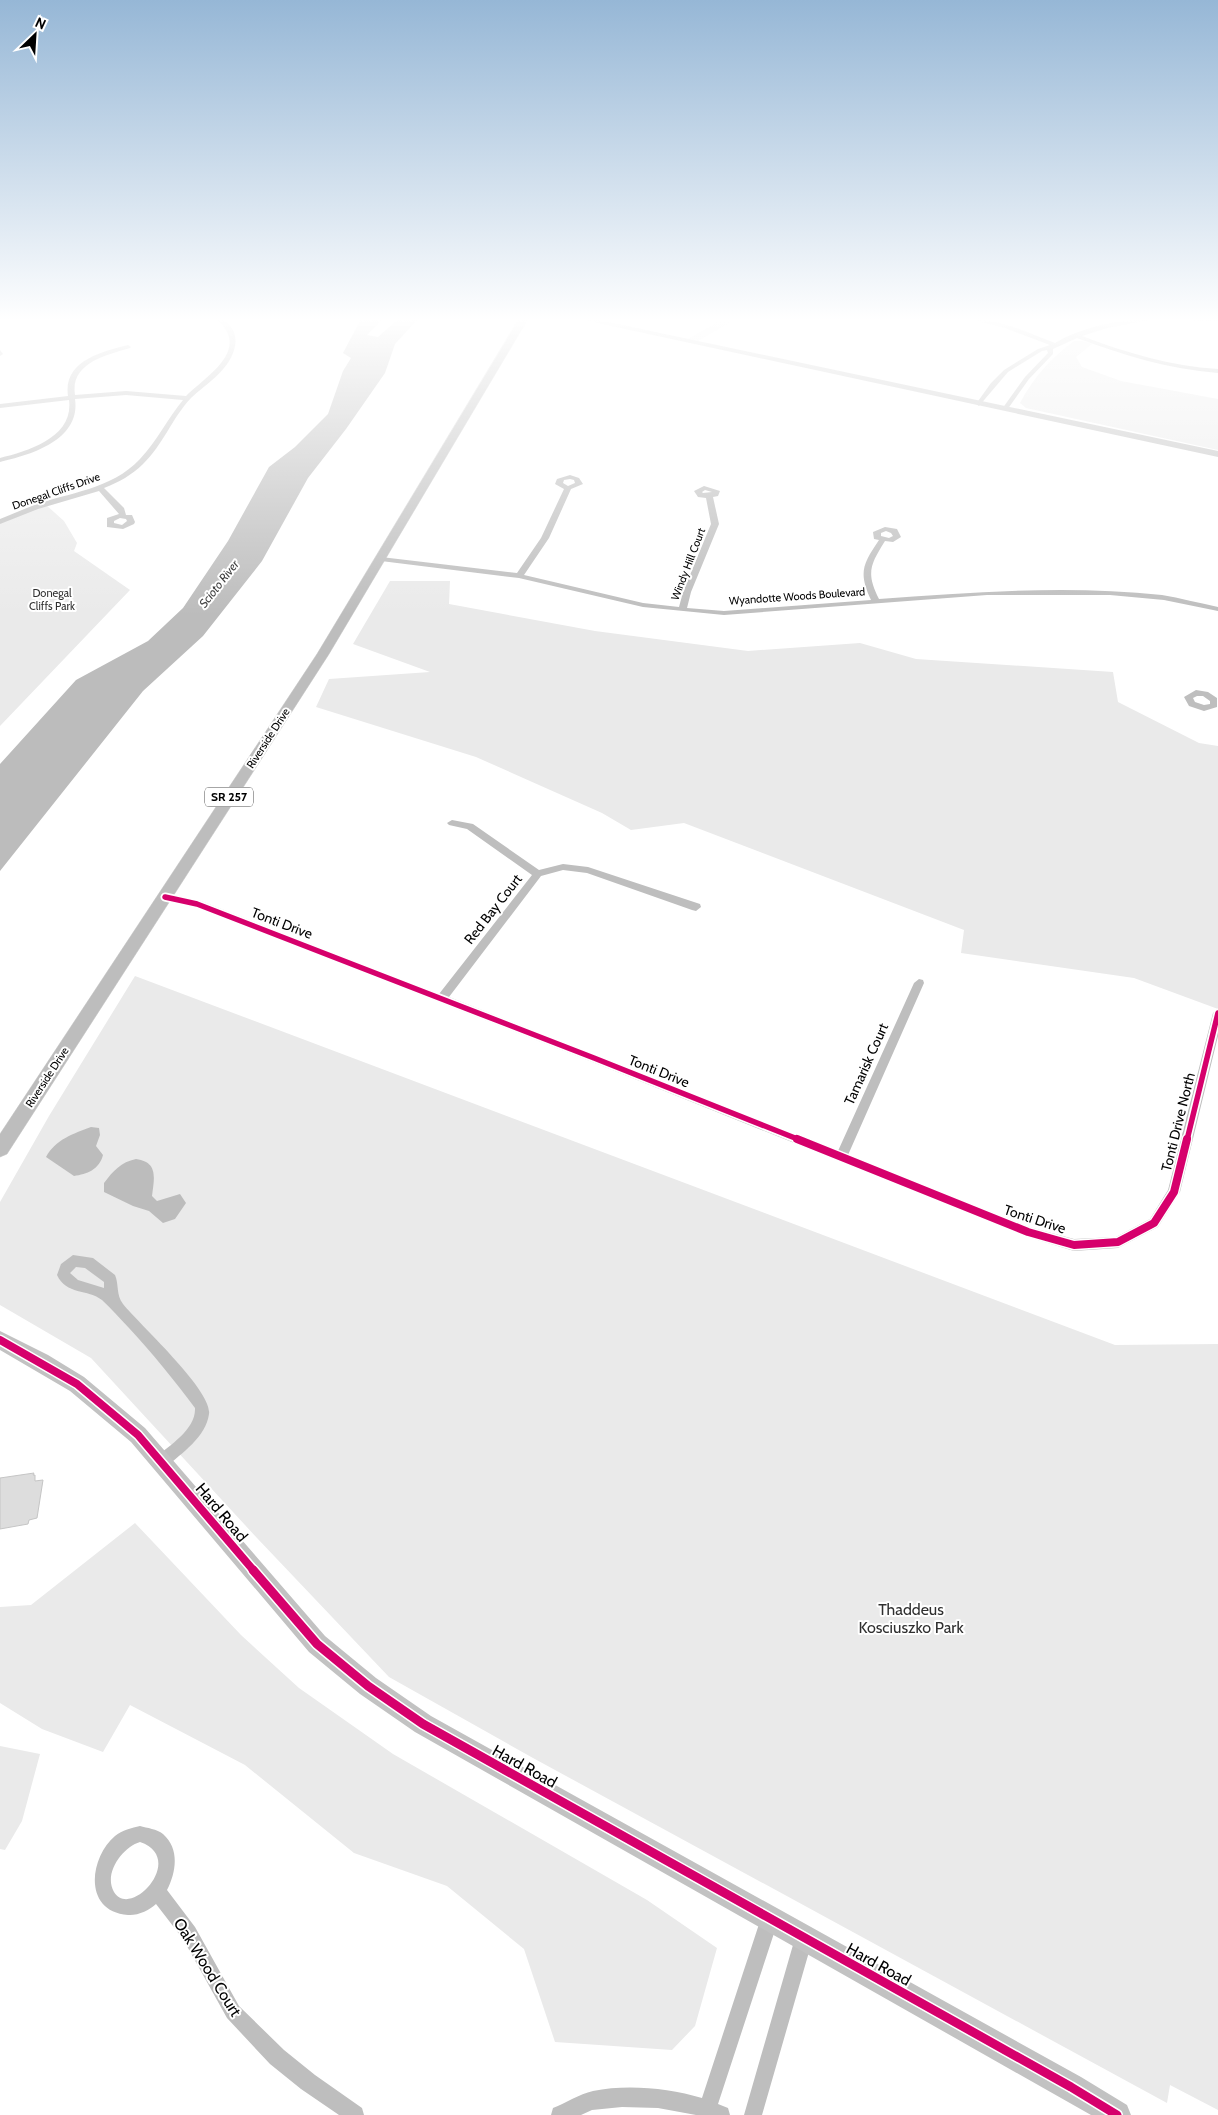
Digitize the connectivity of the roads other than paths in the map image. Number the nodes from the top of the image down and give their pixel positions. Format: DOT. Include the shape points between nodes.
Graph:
graph roads {
  1 [pos="71,418"];
  2 [pos="174,418"];
  3 [pos="465,418"];
  4 [pos="1045,418"];
  5 [pos="1218,454"];
  6 [pos="0,460"];
  7 [pos="100,488"];
  8 [pos="568,488"];
  9 [pos="710,496"];
  10 [pos="123,516"];
  11 [pos="0,522"];
  12 [pos="882,540"];
  13 [pos="381,559"];
  14 [pos="518,576"];
  15 [pos="876,602"];
  16 [pos="1218,609"];
  17 [pos="682,610"];
  18 [pos="452,823"];
  19 [pos="538,874"];
  20 [pos="165,897"];
  21 [pos="696,906"];
  22 [pos="919,983"];
  23 [pos="442,998"];
  24 [pos="1218,1013"];
  25 [pos="0,1148"];
  26 [pos="841,1157"];
  27 [pos="1145,1228"];
  28 [pos="118,1306"];
  29 [pos="0,1340"];
  30 [pos="161,1462"];
  31 [pos="157,1891"];
  32 [pos="770,1918"];
  33 [pos="804,1938"];
  34 [pos="715,2111"];
  35 [pos="355,2115"];
  36 [pos="560,2115"];
  37 [pos="753,2115"];
  38 [pos="1117,2115"];
  1 -- 6 [label="street" via="59,433 25,454"];
  2 -- 7 [label="street, Donegal Cliffs Drive" via="144,460"];
  3 -- 13 [label="main road, Riverside Drive / SR 257"];
  4 -- 5 [label="street"];
  7 -- 10 [label="street"];
  7 -- 11 [label="street, Donegal Cliffs Drive"];
  8 -- 14 [label="street" via="545,538"];
  9 -- 17 [label="street, Windy Hill Court" via="715,524"];
  12 -- 15 [label="street" via="868,562 865,574"];
  13 -- 14 [label="street, Wyandotte Woods Boulevard"];
  13 -- 20 [label="main road, Riverside Drive / SR 257"];
  14 -- 17 [label="street, Wyandotte Woods Boulevard"];
  15 -- 16 [label="street, Wyandotte Woods Boulevard" via="987,593 1110,593 1164,598"];
  15 -- 17 [label="street, Wyandotte Woods Boulevard" via="724,613"];
  18 -- 19 [label="street" via="470,826"];
  19 -- 21 [label="street, Red Bay Court" via="563,867 588,870"];
  19 -- 23 [label="street, Red Bay Court"];
  20 -- 23 [label="street, Tonti Drive" via="197,904"];
  20 -- 25 [label="main road, Riverside Drive / SR 257"];
  22 -- 26 [label="street, Tamarisk Court"];
  23 -- 26 [label="street, Tonti Drive"];
  24 -- 27 [label="street, Tonti Drive North" via="1174,1192 1154,1223"];
  26 -- 27 [label="street, Tonti Drive" via="1028,1232 1074,1244 1118,1242"];
  28 -- 30 [label="street" via="166,1358 204,1412 196,1429"];
  29 -- 30 [label="main road, Hard Road" via="77,1384 138,1435"];
  30 -- 32 [label="main road, Hard Road" via="316,1644 385,1700"];
  31 -- 35 [label="street, Oak Wood Court" via="189,1933 233,2012 276,2057"];
  32 -- 33 [label="main road, Hard Road"];
  32 -- 34 [label="street"];
  33 -- 37 [label="street"];
  33 -- 38 [label="main road, Hard Road"];
  34 -- 36 [label="street" via="649,2097 591,2101"];
}
